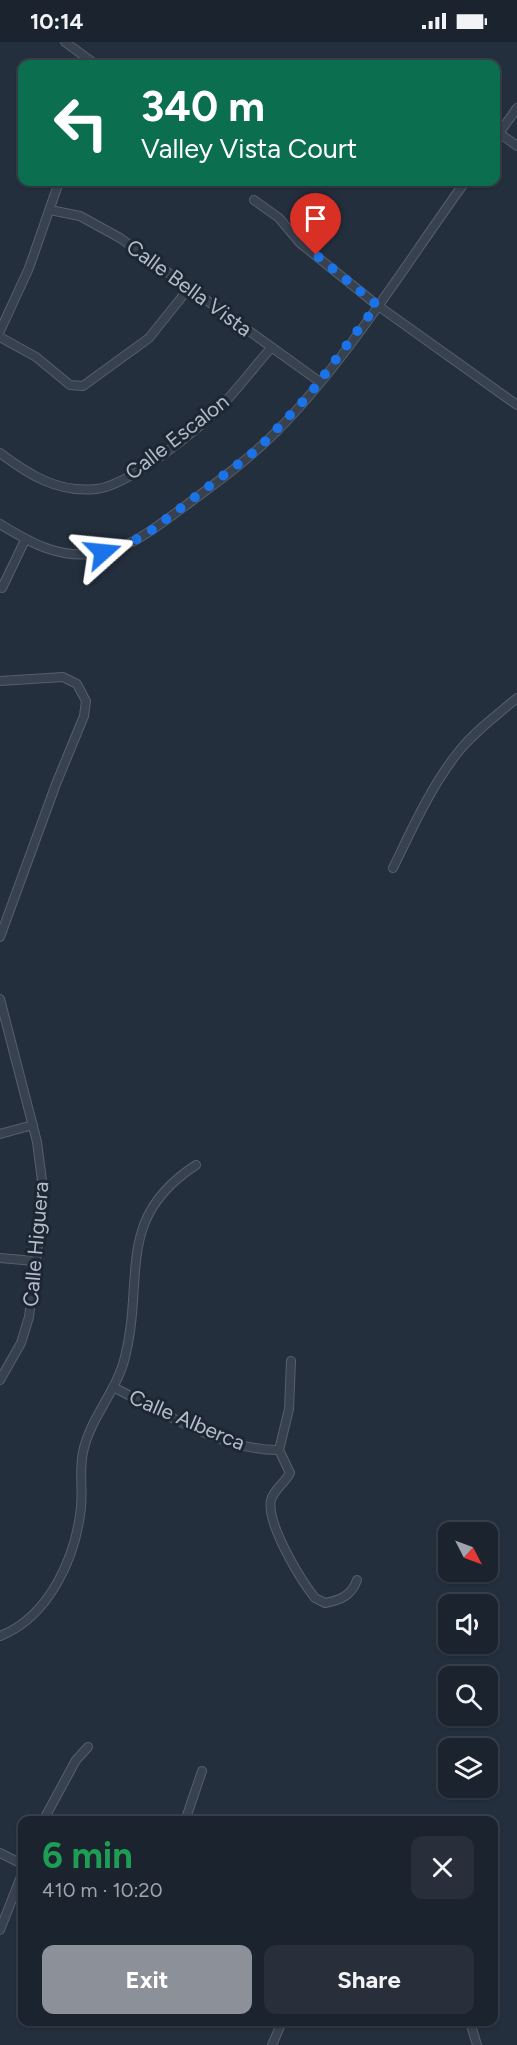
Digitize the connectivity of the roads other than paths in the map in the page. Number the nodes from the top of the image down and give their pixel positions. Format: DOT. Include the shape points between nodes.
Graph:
graph roads {
  1 [pos="65,42"];
  2 [pos="90,60"];
  3 [pos="517,108"];
  4 [pos="500,132"];
  5 [pos="500,138"];
  6 [pos="517,146"];
  7 [pos="58,186"];
  8 [pos="462,186"];
  9 [pos="254,200"];
  10 [pos="50,210"];
  11 [pos="189,288"];
  12 [pos="377,305"];
  13 [pos="0,331"];
  14 [pos="0,337"];
  15 [pos="271,348"];
  16 [pos="320,382"];
  17 [pos="517,405"];
  18 [pos="0,453"];
  19 [pos="0,524"];
  20 [pos="25,540"];
  21 [pos="2,588"];
  22 [pos="0,681"];
  23 [pos="517,698"];
  24 [pos="393,868"];
  25 [pos="0,937"];
  26 [pos="0,999"];
  27 [pos="33,1125"];
  28 [pos="0,1134"];
  29 [pos="196,1165"];
  30 [pos="0,1258"];
  31 [pos="34,1261"];
  32 [pos="291,1361"];
  33 [pos="0,1380"];
  34 [pos="113,1387"];
  35 [pos="279,1450"];
  36 [pos="357,1580"];
  37 [pos="0,1636"];
  38 [pos="88,1747"];
  39 [pos="202,1771"];
  40 [pos="46,1816"];
  41 [pos="187,1816"];
  42 [pos="0,1853"];
  43 [pos="18,1862"];
  44 [pos="18,1884"];
  45 [pos="0,1930"];
  46 [pos="280,2026"];
  47 [pos="471,2026"];
  48 [pos="272,2045"];
  49 [pos="477,2045"];
  1 -- 2 [label="street"];
  3 -- 4 [label="street"];
  5 -- 6 [label="street"];
  7 -- 10 [label="street"];
  8 -- 12 [label="street"];
  9 -- 12 [label="street"];
  10 -- 11 [label="street, Calle Bella Vista" via="80,216 98,225"];
  10 -- 13 [label="street"];
  11 -- 14 [label="street" via="149,338 83,386 70,385 36,357"];
  11 -- 15 [label="street, Calle Bella Vista"];
  12 -- 16 [label="street"];
  12 -- 17 [label="street"];
  15 -- 16 [label="street, Calle Bella Vista"];
  15 -- 18 [label="street, Calle Escalon" via="216,411 117,483 96,489 59,487 37,478"];
  16 -- 20 [label="street" via="242,463 132,543 109,551 79,554 50,550"];
  19 -- 20 [label="street"];
  20 -- 21 [label="street"];
  22 -- 25 [label="street" via="63,677 73,680 86,700 84,716"];
  23 -- 24 [label="street" via="458,751 436,784"];
  26 -- 27 [label="street, Calle Higuera"];
  27 -- 28 [label="street"];
  27 -- 31 [label="street, Calle Higuera" via="44,1196"];
  29 -- 34 [label="street" via="163,1191 141,1229 125,1357"];
  30 -- 31 [label="street"];
  31 -- 33 [label="street, Calle Higuera" via="26,1330"];
  32 -- 35 [label="street" via="289,1409"];
  34 -- 35 [label="street, Calle Alberca" via="222,1439 250,1448"];
  34 -- 37 [label="street" via="85,1444 80,1514 61,1574 52,1593 33,1616"];
  35 -- 36 [label="street" via="290,1473 273,1495 272,1515 307,1587 325,1603 349,1595"];
  38 -- 40 [label="street" via="76,1760"];
  39 -- 41 [label="street"];
  42 -- 43 [label="street"];
  44 -- 45 [label="street"];
  46 -- 48 [label="street"];
  47 -- 49 [label="street"];
}
